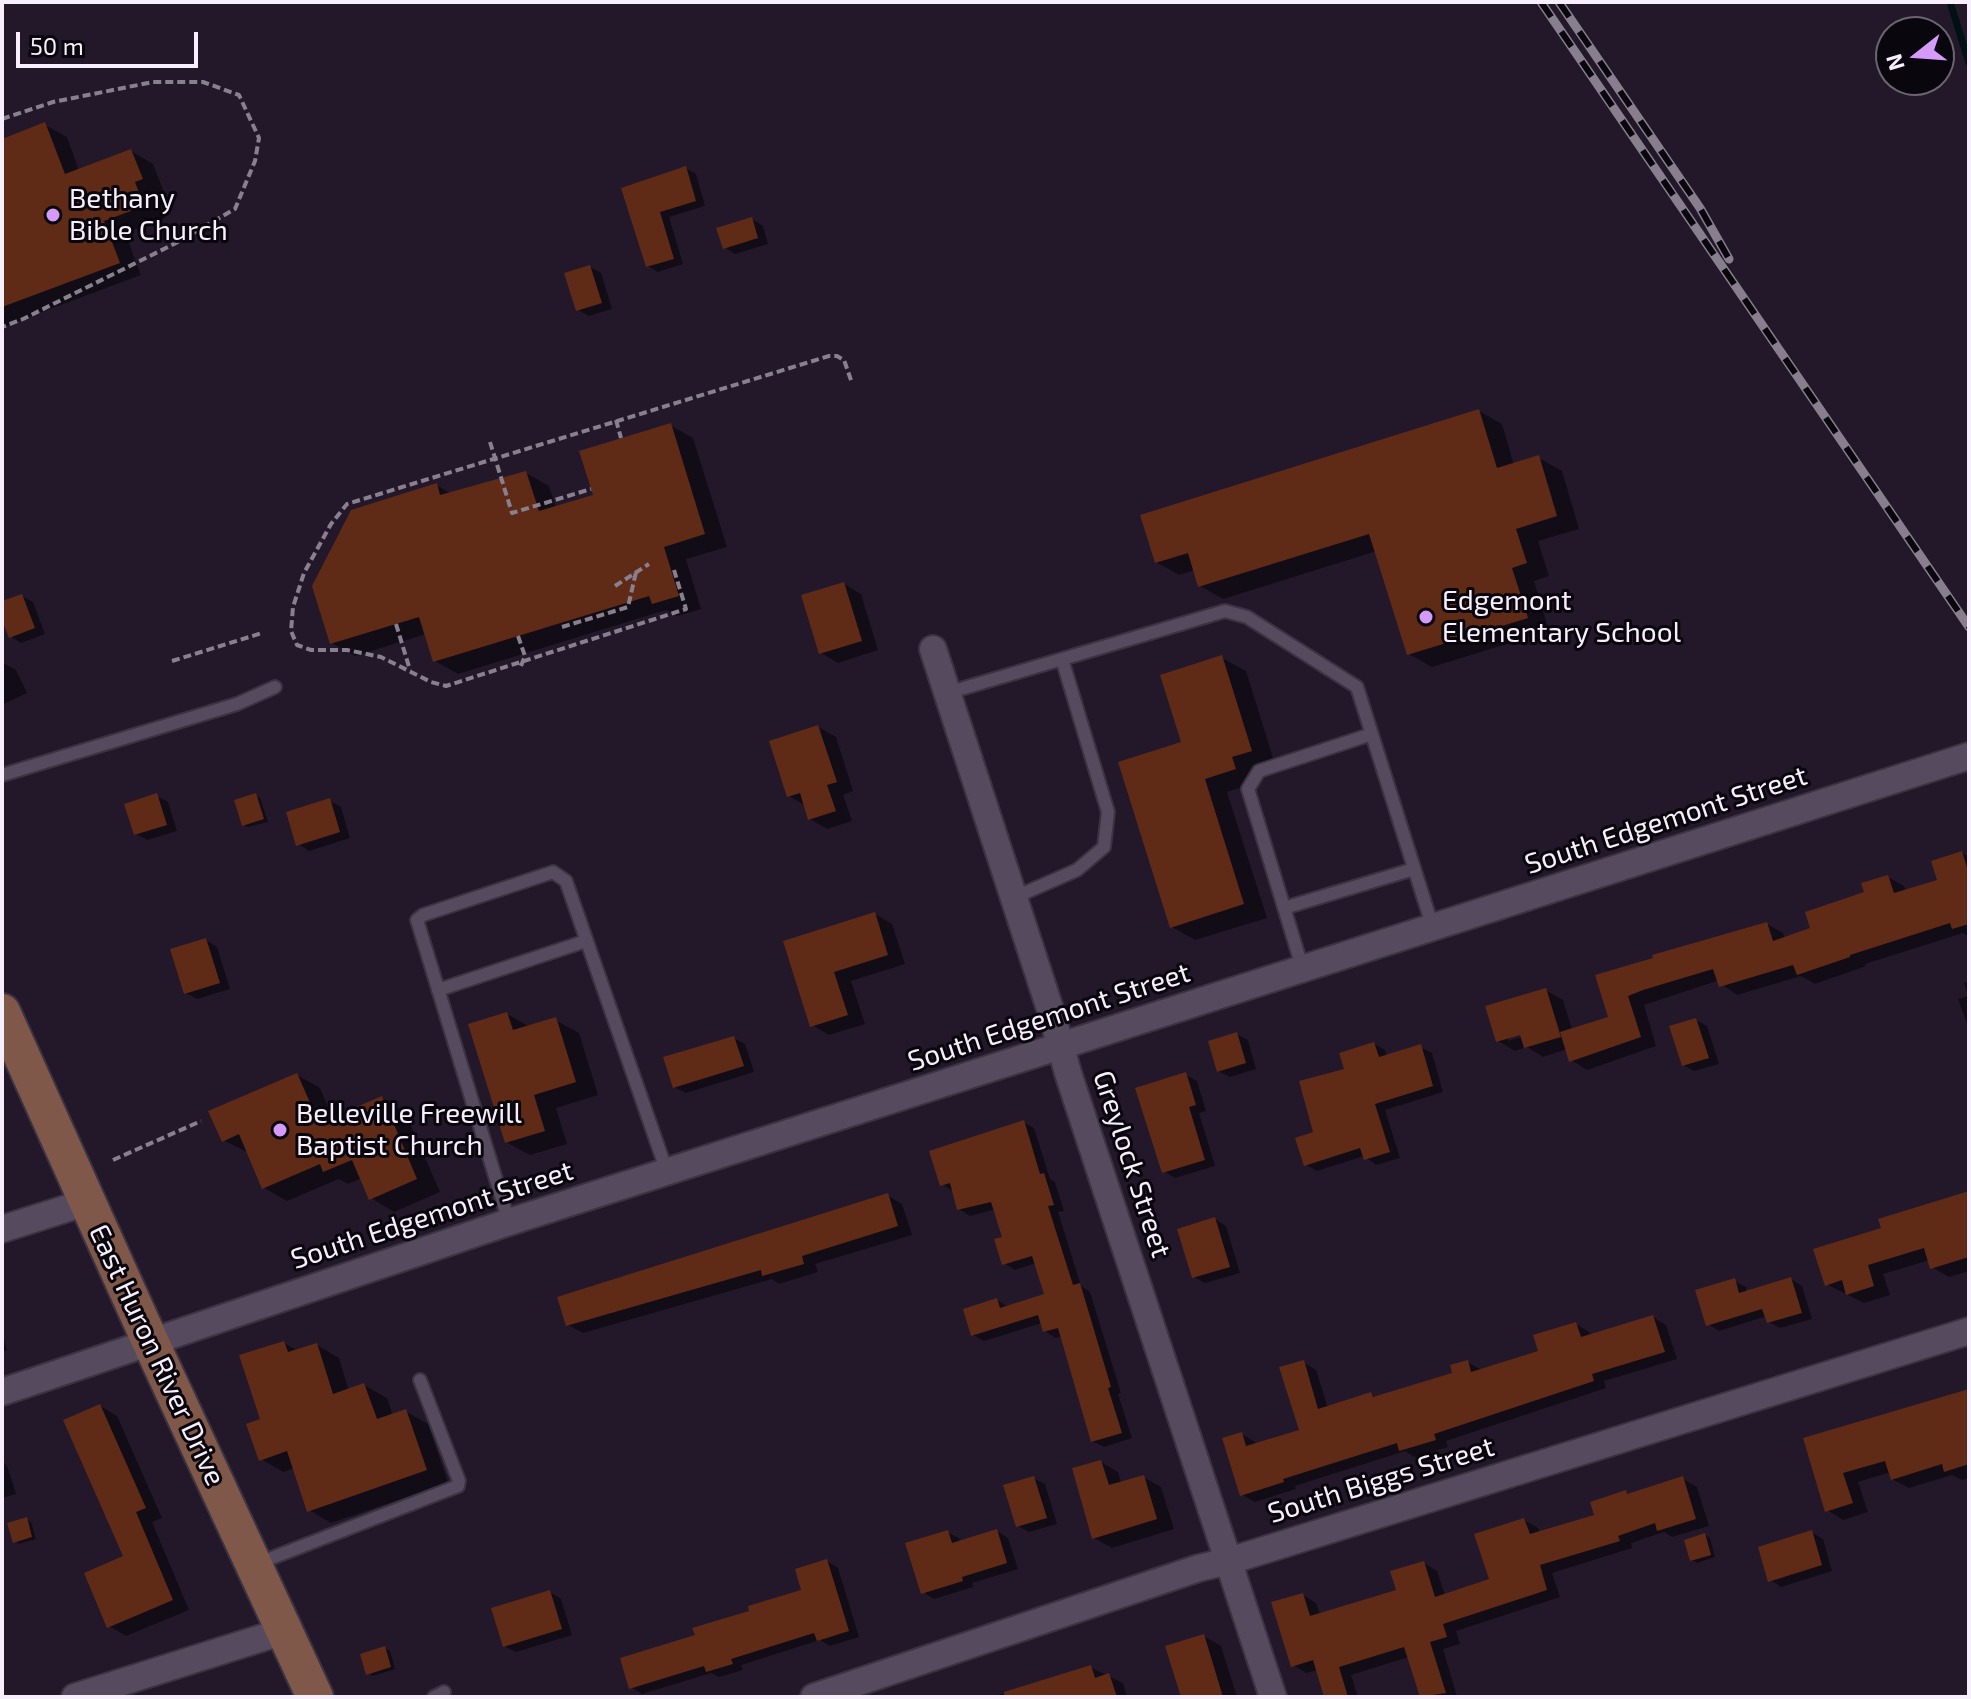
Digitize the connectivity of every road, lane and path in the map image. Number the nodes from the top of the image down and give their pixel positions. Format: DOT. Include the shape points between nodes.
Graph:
graph roads {
  1 [pos="2,119"];
  2 [pos="2,327"];
  3 [pos="852,383"];
  4 [pos="616,420"];
  5 [pos="621,438"];
  6 [pos="490,442"];
  7 [pos="495,456"];
  8 [pos="591,489"];
  9 [pos="649,564"];
  10 [pos="674,570"];
  11 [pos="636,572"];
  12 [pos="615,586"];
  13 [pos="396,624"];
  14 [pos="562,627"];
  15 [pos="262,633"];
  16 [pos="518,636"];
  17 [pos="933,649"];
  18 [pos="1062,659"];
  19 [pos="172,661"];
  20 [pos="522,664"];
  21 [pos="410,670"];
  22 [pos="275,687"];
  23 [pos="947,693"];
  24 [pos="1372,734"];
  25 [pos="1969,756"];
  26 [pos="2,775"];
  27 [pos="1414,869"];
  28 [pos="1013,898"];
  29 [pos="1284,908"];
  30 [pos="1433,928"];
  31 [pos="586,941"];
  32 [pos="1303,970"];
  33 [pos="438,990"];
  34 [pos="6,1033"];
  35 [pos="1061,1047"];
  36 [pos="201,1121"];
  37 [pos="113,1160"];
  38 [pos="667,1173"];
  39 [pos="87,1202"];
  40 [pos="509,1222"];
  41 [pos="2,1229"];
  42 [pos="1969,1331"];
  43 [pos="150,1341"];
  44 [pos="420,1380"];
  45 [pos="2,1392"];
  46 [pos="1229,1561"];
  47 [pos="253,1565"];
  48 [pos="284,1631"];
  49 [pos="75,1697"];
  50 [pos="315,1697"];
  51 [pos="814,1697"];
  52 [pos="1273,1697"];
  1 -- 2 [label="path" via="53,102 153,82 203,82 239,95 259,138 235,209"];
  3 -- 4 [label="path" via="844,360 829,356"];
  4 -- 5 [label="path"];
  4 -- 7 [label="path"];
  6 -- 7 [label="path"];
  7 -- 8 [label="path" via="512,513"];
  7 -- 21 [label="path" via="347,504 304,573 293,607 291,631 297,645 381,657"];
  9 -- 11 [label="path"];
  10 -- 20 [label="path" via="686,609"];
  11 -- 12 [label="path"];
  11 -- 14 [label="path" via="628,607"];
  13 -- 21 [label="path"];
  15 -- 19 [label="path"];
  16 -- 20 [label="path" via="525,656"];
  17 -- 23 [label="street, Greylock Street"];
  18 -- 23 [label="lane"];
  18 -- 24 [label="lane" via="1225,611 1247,617 1357,687"];
  18 -- 28 [label="lane" via="1108,812 1104,847 1077,870"];
  20 -- 21 [label="path" via="446,686"];
  22 -- 26 [label="lane" via="237,704"];
  23 -- 28 [label="street, Greylock Street"];
  24 -- 27 [label="lane"];
  24 -- 29 [label="lane" via="1259,771 1248,789"];
  25 -- 30 [label="street, South Edgemont Street"];
  27 -- 29 [label="lane"];
  27 -- 30 [label="lane"];
  28 -- 35 [label="street, Greylock Street"];
  29 -- 32 [label="lane"];
  30 -- 32 [label="street, South Edgemont Street"];
  31 -- 33 [label="lane"];
  31 -- 33 [label="lane" via="566,881 553,872 423,915 418,926"];
  31 -- 38 [label="lane"];
  32 -- 35 [label="street, South Edgemont Street"];
  33 -- 40 [label="lane"];
  34 -- 39 [label="main road, East Huron River Drive"];
  35 -- 38 [label="street, South Edgemont Street"];
  35 -- 46 [label="street, Greylock Street"];
  36 -- 37 [label="path"];
  38 -- 40 [label="street, South Edgemont Street"];
  39 -- 41 [label="street"];
  39 -- 43 [label="main road, East Huron River Drive"];
  40 -- 43 [label="street, South Edgemont Street"];
  42 -- 46 [label="street, South Biggs Street"];
  43 -- 45 [label="street, South Edgemont Street"];
  43 -- 47 [label="main road, East Huron River Drive"];
  44 -- 47 [label="lane" via="458,1486"];
  46 -- 51 [label="street, South Biggs Street"];
  46 -- 52 [label="street, Greylock Street"];
  47 -- 48 [label="main road, East Huron River Drive"];
  48 -- 49 [label="street"];
  48 -- 50 [label="main road, East Huron River Drive"];
}
